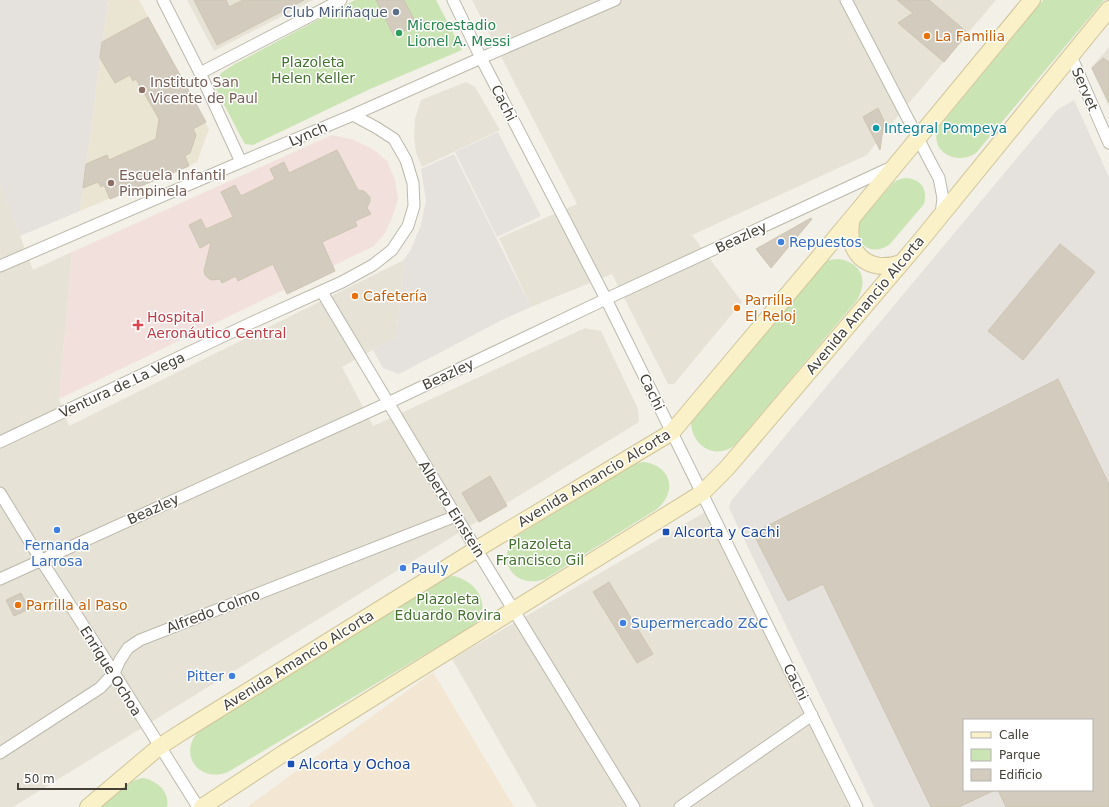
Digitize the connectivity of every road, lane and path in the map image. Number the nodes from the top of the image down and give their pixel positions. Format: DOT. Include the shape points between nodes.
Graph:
graph roads {
  1 [pos="163,0"];
  2 [pos="342,0"];
  3 [pos="453,0"];
  4 [pos="615,0"];
  5 [pos="846,0"];
  6 [pos="1032,0"];
  7 [pos="1109,10"];
  8 [pos="1071,56"];
  9 [pos="481,58"];
  10 [pos="200,73"];
  11 [pos="353,115"];
  12 [pos="917,138"];
  13 [pos="1109,143"];
  14 [pos="241,162"];
  15 [pos="894,166"];
  16 [pos="941,216"];
  17 [pos="852,218"];
  18 [pos="901,263"];
  19 [pos="0,266"];
  20 [pos="322,292"];
  21 [pos="606,299"];
  22 [pos="388,403"];
  23 [pos="672,432"];
  24 [pos="0,442"];
  25 [pos="0,493"];
  26 [pos="702,493"];
  27 [pos="456,516"];
  28 [pos="477,549"];
  29 [pos="41,560"];
  30 [pos="0,579"];
  31 [pos="514,610"];
  32 [pos="114,673"];
  33 [pos="812,715"];
  34 [pos="159,747"];
  35 [pos="0,753"];
  36 [pos="88,807"];
  37 [pos="198,807"];
  38 [pos="202,807"];
  39 [pos="634,807"];
  40 [pos="680,807"];
  41 [pos="857,807"];
  1 -- 10 [label="street"];
  2 -- 10 [label="street"];
  3 -- 9 [label="street, Cachi"];
  4 -- 9 [label="street, Lynch"];
  5 -- 12 [label="street"];
  6 -- 12 [label="main road, Avenida Amancio Alcorta"];
  7 -- 8 [label="main road, Avenida Amancio Alcorta"];
  8 -- 13 [label="street, Servet"];
  8 -- 16 [label="main road, Avenida Amancio Alcorta"];
  9 -- 11 [label="street, Lynch"];
  9 -- 21 [label="street, Cachi"];
  10 -- 14 [label="street"];
  11 -- 14 [label="street, Lynch"];
  11 -- 20 [label="street, Ventura de La Vega" via="394,139 406,160 413,183 414,206 408,226 392,250 373,265"];
  12 -- 15 [label="main road, Avenida Amancio Alcorta"];
  12 -- 16 [label="street" via="938,178 943,198"];
  14 -- 19 [label="street, Lynch"];
  15 -- 17 [label="main road, Avenida Amancio Alcorta"];
  15 -- 21 [label="street, Beazley"];
  16 -- 18 [label="main road, Avenida Amancio Alcorta"];
  17 -- 18 [label="main road" via="850,239 854,250 861,258 880,267 891,267"];
  17 -- 23 [label="main road, Avenida Amancio Alcorta"];
  18 -- 26 [label="main road, Avenida Amancio Alcorta" via="727,468"];
  20 -- 22 [label="street, Alberto Einstein"];
  20 -- 24 [label="street, Ventura de La Vega"];
  21 -- 22 [label="street, Beazley"];
  21 -- 23 [label="street, Cachi"];
  22 -- 27 [label="street, Alberto Einstein"];
  22 -- 29 [label="street, Beazley"];
  23 -- 26 [label="street, Cachi"];
  23 -- 28 [label="main road, Avenida Amancio Alcorta"];
  25 -- 29 [label="street, Enrique Ochoa"];
  26 -- 31 [label="main road, Avenida Amancio Alcorta"];
  26 -- 33 [label="street, Cachi"];
  27 -- 28 [label="street, Alberto Einstein"];
  27 -- 32 [label="street, Alfredo Colmo" via="140,640 128,648"];
  28 -- 31 [label="street, Alberto Einstein"];
  28 -- 34 [label="main road, Avenida Amancio Alcorta"];
  29 -- 30 [label="street, Beazley"];
  29 -- 32 [label="street, Enrique Ochoa"];
  31 -- 38 [label="main road, Avenida Amancio Alcorta"];
  31 -- 39 [label="street, Alberto Einstein"];
  32 -- 34 [label="street, Enrique Ochoa"];
  32 -- 35 [label="street, Alfredo Colmo" via="100,688"];
  33 -- 40 [label="street"];
  33 -- 41 [label="street, Cachi"];
  34 -- 36 [label="main road, Avenida Amancio Alcorta"];
  34 -- 37 [label="street, Enrique Ochoa"];
}
